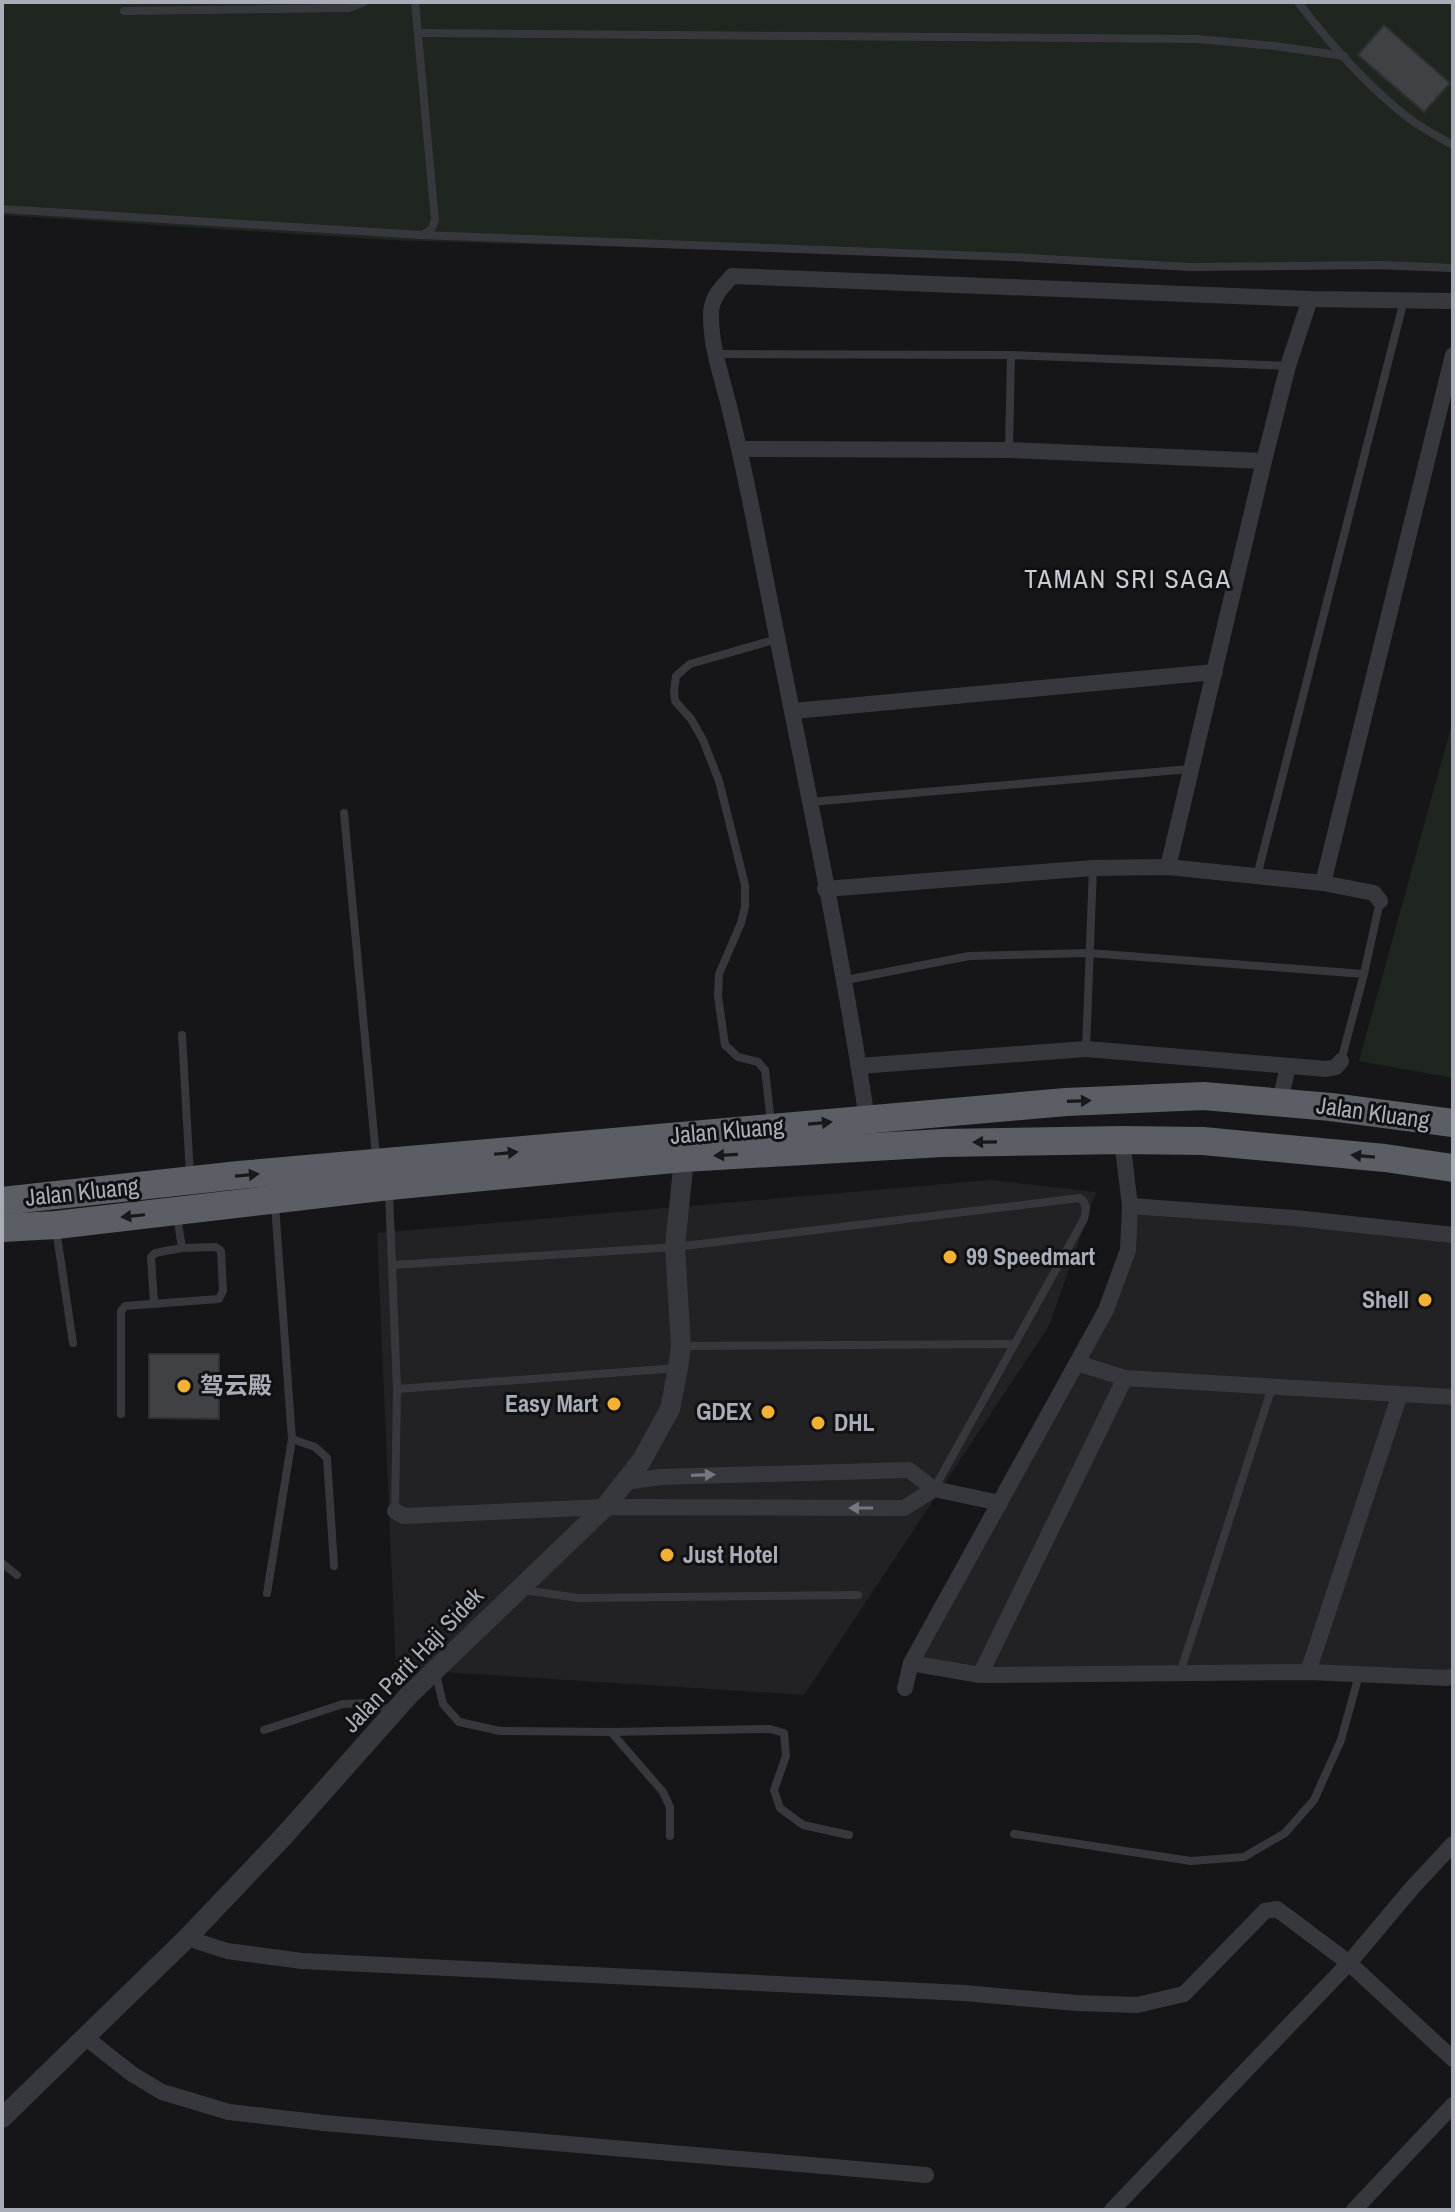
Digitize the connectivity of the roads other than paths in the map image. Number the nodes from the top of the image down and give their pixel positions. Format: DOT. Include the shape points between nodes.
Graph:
graph roads {
  1 [pos="364,2"];
  2 [pos="415,2"];
  3 [pos="1298,2"];
  4 [pos="124,11"];
  5 [pos="419,33"];
  6 [pos="1344,56"];
  7 [pos="1453,145"];
  8 [pos="2,209"];
  9 [pos="422,235"];
  10 [pos="1453,268"];
  11 [pos="1310,299"];
  12 [pos="1404,300"];
  13 [pos="1453,301"];
  14 [pos="716,354"];
  15 [pos="1011,355"];
  16 [pos="1453,355"];
  17 [pos="1288,366"];
  18 [pos="740,449"];
  19 [pos="1009,450"];
  20 [pos="1264,461"];
  21 [pos="777,639"];
  22 [pos="1215,672"];
  23 [pos="793,711"];
  24 [pos="1190,769"];
  25 [pos="810,802"];
  26 [pos="344,813"];
  27 [pos="1168,867"];
  28 [pos="1093,868"];
  29 [pos="1257,876"];
  30 [pos="1323,883"];
  31 [pos="825,889"];
  32 [pos="1380,901"];
  33 [pos="1089,953"];
  34 [pos="1364,974"];
  35 [pos="846,980"];
  36 [pos="182,1035"];
  37 [pos="1086,1049"];
  38 [pos="1341,1061"];
  39 [pos="859,1066"];
  40 [pos="1288,1066"];
  41 [pos="1204,1096"];
  42 [pos="1280,1101"];
  43 [pos="867,1119"];
  44 [pos="1453,1124"];
  45 [pos="772,1127"];
  46 [pos="1122,1140"];
  47 [pos="1203,1141"];
  48 [pos="684,1158"];
  49 [pos="1447,1167"];
  50 [pos="383,1176"];
  51 [pos="190,1180"];
  52 [pos="275,1200"];
  53 [pos="2,1201"];
  54 [pos="1130,1206"];
  55 [pos="177,1211"];
  56 [pos="56,1225"];
  57 [pos="2,1228"];
  58 [pos="1453,1235"];
  59 [pos="675,1247"];
  60 [pos="182,1248"];
  61 [pos="393,1265"];
  62 [pos="154,1303"];
  63 [pos="73,1343"];
  64 [pos="1014,1344"];
  65 [pos="681,1346"];
  66 [pos="1077,1363"];
  67 [pos="678,1368"];
  68 [pos="1125,1378"];
  69 [pos="1272,1387"];
  70 [pos="397,1389"];
  71 [pos="1400,1394"];
  72 [pos="1453,1397"];
  73 [pos="121,1414"];
  74 [pos="292,1439"];
  75 [pos="625,1482"];
  76 [pos="934,1489"];
  77 [pos="1000,1503"];
  78 [pos="605,1507"];
  79 [pos="395,1511"];
  80 [pos="2,1563"];
  81 [pos="334,1566"];
  82 [pos="17,1575"];
  83 [pos="518,1589"];
  84 [pos="267,1593"];
  85 [pos="858,1595"];
  86 [pos="911,1663"];
  87 [pos="435,1669"];
  88 [pos="1308,1672"];
  89 [pos="1179,1674"];
  90 [pos="1359,1674"];
  91 [pos="980,1675"];
  92 [pos="1453,1676"];
  93 [pos="905,1688"];
  94 [pos="396,1710"];
  95 [pos="264,1730"];
  96 [pos="611,1732"];
  97 [pos="1014,1834"];
  98 [pos="849,1835"];
  99 [pos="670,1836"];
  100 [pos="1453,1844"];
  101 [pos="187,1938"];
  102 [pos="1349,1963"];
  103 [pos="85,2037"];
  104 [pos="1453,2059"];
  105 [pos="1453,2105"];
  106 [pos="2,2118"];
  107 [pos="926,2175"];
  108 [pos="1112,2210"];
  109 [pos="1354,2210"];
  1 -- 4 [label="lane" via="349,8"];
  2 -- 5 [label="lane"];
  3 -- 6 [label="lane"];
  5 -- 6 [label="lane" via="1197,39"];
  5 -- 9 [label="lane" via="435,220"];
  6 -- 7 [label="lane" via="1411,119"];
  8 -- 9 [label="lane"];
  9 -- 10 [label="lane" via="1190,267"];
  11 -- 12 [label="street"];
  11 -- 14 [label="street" via="732,276 715,294 710,317"];
  11 -- 17 [label="street"];
  12 -- 13 [label="street"];
  12 -- 29 [label="lane"];
  14 -- 15 [label="lane"];
  14 -- 18 [label="street"];
  15 -- 17 [label="lane"];
  15 -- 19 [label="lane"];
  16 -- 30 [label="street"];
  17 -- 20 [label="street"];
  18 -- 19 [label="street"];
  18 -- 21 [label="street"];
  19 -- 20 [label="street"];
  20 -- 22 [label="street"];
  21 -- 23 [label="street"];
  21 -- 45 [label="lane" via="690,664 676,676 674,691 675,701 703,740 719,781 745,885 741,923 719,974 725,1045 765,1070"];
  22 -- 23 [label="street"];
  22 -- 24 [label="street"];
  23 -- 25 [label="street"];
  24 -- 25 [label="lane"];
  24 -- 27 [label="street"];
  25 -- 31 [label="street"];
  26 -- 50 [label="lane"];
  27 -- 28 [label="street"];
  27 -- 29 [label="street"];
  28 -- 31 [label="street"];
  28 -- 33 [label="lane"];
  29 -- 30 [label="street"];
  30 -- 32 [label="street" via="1374,893"];
  31 -- 35 [label="street"];
  32 -- 34 [label="lane"];
  33 -- 34 [label="lane"];
  33 -- 35 [label="lane" via="969,956"];
  33 -- 37 [label="lane"];
  34 -- 38 [label="lane"];
  35 -- 39 [label="street"];
  36 -- 51 [label="lane"];
  37 -- 39 [label="street"];
  37 -- 40 [label="street"];
  38 -- 40 [label="street" via="1326,1069"];
  39 -- 43 [label="street"];
  40 -- 42 [label="street"];
  41 -- 42 [label="highway, Jalan Kluang"];
  43 -- 41 [label="highway, Jalan Kluang, one-way"];
  41 -- 47 [label="highway" via="1231,1112 1227,1128"];
  42 -- 44 [label="highway, Jalan Kluang"];
  45 -- 43 [label="highway, Jalan Kluang, one-way"];
  44 -- 49 [label="highway" via="1421,1142 1427,1159"];
  50 -- 45 [label="highway, Jalan Kluang, one-way"];
  46 -- 47 [label="highway, Jalan Kluang"];
  46 -- 48 [label="highway, Jalan Kluang, one-way" via="942,1143"];
  46 -- 54 [label="street"];
  49 -- 47 [label="highway, Jalan Kluang, one-way"];
  48 -- 50 [label="highway, Jalan Kluang"];
  48 -- 59 [label="street, Jalan Parit Haji Sidek"];
  51 -- 50 [label="highway, Jalan Kluang, one-way"];
  50 -- 52 [label="highway, Jalan Kluang"];
  50 -- 61 [label="lane"];
  51 -- 53 [label="highway, Jalan Kluang"];
  52 -- 55 [label="highway, Jalan Kluang"];
  52 -- 74 [label="lane"];
  54 -- 58 [label="street"];
  54 -- 66 [label="street" via="1128,1250 1106,1310"];
  55 -- 56 [label="highway, Jalan Kluang, one-way"];
  55 -- 60 [label="lane"];
  56 -- 57 [label="highway, Jalan Kluang"];
  56 -- 63 [label="lane"];
  59 -- 61 [label="lane"];
  59 -- 64 [label="lane" via="1080,1198 1087,1209 1084,1219"];
  59 -- 65 [label="street, Jalan Parit Haji Sidek"];
  60 -- 62 [label="lane" via="151,1257"];
  60 -- 62 [label="lane" via="221,1251 219,1299"];
  61 -- 70 [label="lane"];
  62 -- 73 [label="lane" via="121,1311"];
  64 -- 65 [label="lane"];
  64 -- 76 [label="lane"];
  65 -- 67 [label="street, Jalan Parit Haji Sidek"];
  66 -- 68 [label="street"];
  66 -- 77 [label="street"];
  67 -- 70 [label="lane"];
  67 -- 75 [label="street, Jalan Parit Haji Sidek" via="670,1409"];
  68 -- 69 [label="street"];
  68 -- 91 [label="street"];
  69 -- 71 [label="street"];
  69 -- 89 [label="lane"];
  70 -- 79 [label="lane"];
  71 -- 72 [label="street"];
  71 -- 88 [label="street"];
  74 -- 81 [label="lane" via="327,1458"];
  74 -- 84 [label="lane"];
  75 -- 76 [label="street, one-way" via="909,1470"];
  75 -- 78 [label="street, Jalan Parit Haji Sidek"];
  76 -- 77 [label="street"];
  76 -- 78 [label="street, one-way" via="904,1508"];
  77 -- 86 [label="street"];
  78 -- 79 [label="street" via="404,1516"];
  78 -- 83 [label="street, Jalan Parit Haji Sidek"];
  80 -- 82 [label="lane"];
  83 -- 85 [label="lane" via="578,1598"];
  83 -- 87 [label="street, Jalan Parit Haji Sidek"];
  86 -- 91 [label="street"];
  86 -- 93 [label="street"];
  87 -- 94 [label="street, Jalan Parit Haji Sidek"];
  87 -- 96 [label="lane" via="443,1704 459,1722 500,1731"];
  88 -- 89 [label="street"];
  88 -- 90 [label="street"];
  89 -- 91 [label="street"];
  90 -- 92 [label="street"];
  90 -- 97 [label="lane" via="1341,1740 1314,1800 1285,1833 1244,1857 1191,1861"];
  94 -- 95 [label="lane" via="343,1704"];
  94 -- 101 [label="street, Jalan Parit Haji Sidek"];
  96 -- 98 [label="lane" via="784,1733 786,1756 774,1790 780,1808 803,1825"];
  96 -- 99 [label="lane" via="663,1792 670,1807"];
  100 -- 102 [label="street"];
  101 -- 102 [label="street" via="227,1951 302,1961 1137,2005 1184,1994 1265,1911 1277,1909"];
  101 -- 103 [label="street, Jalan Parit Haji Sidek"];
  102 -- 104 [label="street"];
  102 -- 108 [label="street"];
  103 -- 106 [label="street, Jalan Parit Haji Sidek"];
  103 -- 107 [label="street" via="162,2092 229,2112"];
  105 -- 109 [label="street"];
}
